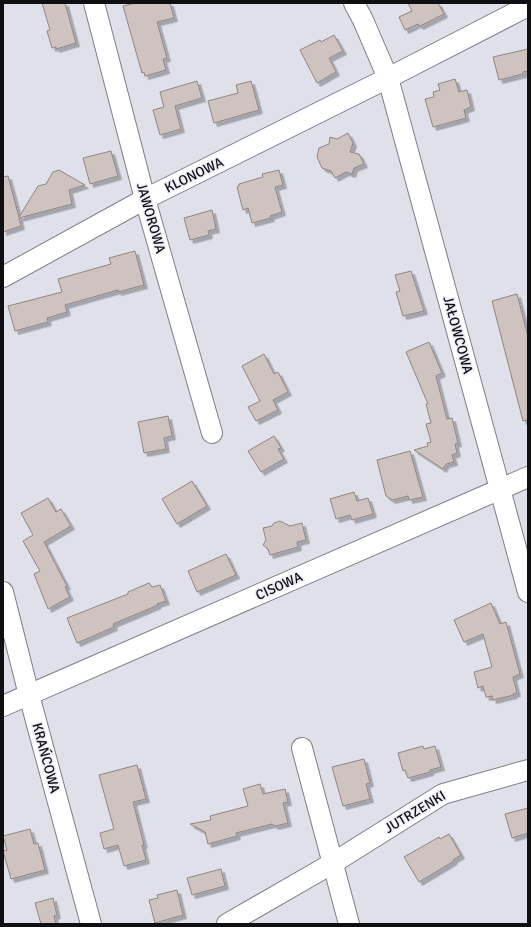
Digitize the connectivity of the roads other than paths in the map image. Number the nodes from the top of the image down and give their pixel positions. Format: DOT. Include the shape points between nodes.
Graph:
graph roads {
  1 [pos="94,3"];
  2 [pos="354,3"];
  3 [pos="528,6"];
  4 [pos="388,78"];
  5 [pos="145,199"];
  6 [pos="3,277"];
  7 [pos="212,433"];
  8 [pos="528,477"];
  9 [pos="500,490"];
  10 [pos="3,592"];
  11 [pos="528,592"];
  12 [pos="29,695"];
  13 [pos="3,706"];
  14 [pos="302,748"];
  15 [pos="528,770"];
  16 [pos="333,863"];
  17 [pos="91,924"];
  18 [pos="226,924"];
  19 [pos="349,924"];
  1 -- 5 [label="street, JAWOROWA"];
  2 -- 4 [label="street"];
  3 -- 4 [label="street, KLONOWA"];
  4 -- 5 [label="street, KLONOWA"];
  4 -- 9 [label="street, JAŁOWCOWA"];
  5 -- 6 [label="street, KLONOWA"];
  5 -- 7 [label="street, JAWOROWA"];
  8 -- 9 [label="street, CISOWA"];
  9 -- 11 [label="street, JAŁOWCOWA"];
  9 -- 12 [label="street, CISOWA"];
  10 -- 12 [label="street, KRAŃCOWA"];
  12 -- 13 [label="street, CISOWA"];
  12 -- 17 [label="street, KRAŃCOWA"];
  14 -- 16 [label="street"];
  15 -- 16 [label="street, JUTRZENKI" via="443,794"];
  16 -- 18 [label="street, JUTRZENKI"];
  16 -- 19 [label="street"];
}
